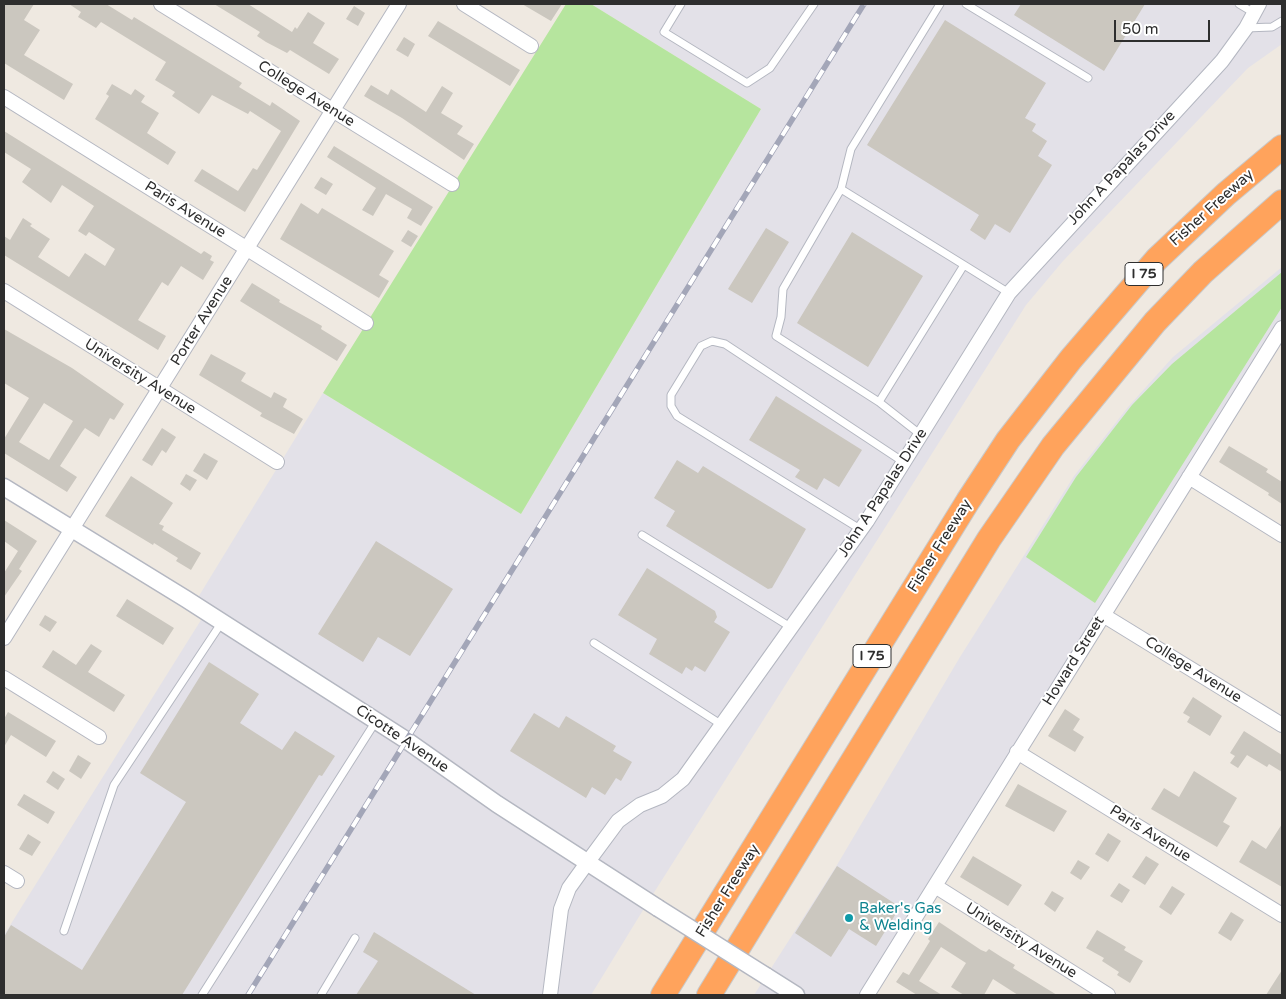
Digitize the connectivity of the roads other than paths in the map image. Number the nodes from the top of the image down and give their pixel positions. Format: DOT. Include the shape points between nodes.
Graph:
graph roads {
  1 [pos="161,4"];
  2 [pos="399,4"];
  3 [pos="464,4"];
  4 [pos="681,4"];
  5 [pos="814,4"];
  6 [pos="940,4"];
  7 [pos="966,4"];
  8 [pos="1240,4"];
  9 [pos="1256,8"];
  10 [pos="1282,21"];
  11 [pos="1246,28"];
  12 [pos="531,46"];
  13 [pos="1088,78"];
  14 [pos="4,97"];
  15 [pos="333,110"];
  16 [pos="1282,147"];
  17 [pos="452,184"];
  18 [pos="841,189"];
  19 [pos="1282,202"];
  20 [pos="1282,222"];
  21 [pos="247,249"];
  22 [pos="964,265"];
  23 [pos="4,290"];
  24 [pos="1009,293"];
  25 [pos="1155,322"];
  26 [pos="366,323"];
  27 [pos="1280,337"];
  28 [pos="159,389"];
  29 [pos="879,402"];
  30 [pos="921,435"];
  31 [pos="277,462"];
  32 [pos="905,463"];
  33 [pos="1189,477"];
  34 [pos="4,487"];
  35 [pos="71,528"];
  36 [pos="860,530"];
  37 [pos="1282,535"];
  38 [pos="642,536"];
  39 [pos="1103,615"];
  40 [pos="222,622"];
  41 [pos="792,628"];
  42 [pos="4,638"];
  43 [pos="594,643"];
  44 [pos="4,678"];
  45 [pos="376,721"];
  46 [pos="1282,725"];
  47 [pos="723,726"];
  48 [pos="99,737"];
  49 [pos="1018,752"];
  50 [pos="587,863"];
  51 [pos="4,873"];
  52 [pos="17,881"];
  53 [pos="935,886"];
  54 [pos="1281,913"];
  55 [pos="64,931"];
  56 [pos="354,938"];
  57 [pos="202,995"];
  58 [pos="321,995"];
  59 [pos="550,995"];
  60 [pos="663,995"];
  61 [pos="709,995"];
  62 [pos="796,995"];
  63 [pos="867,995"];
  64 [pos="1108,995"];
  1 -- 15 [label="street, College Avenue"];
  2 -- 15 [label="street, Porter Avenue"];
  3 -- 12 [label="street"];
  4 -- 5 [label="lane" via="664,32 747,83 770,68"];
  6 -- 18 [label="lane" via="851,149"];
  7 -- 13 [label="lane"];
  8 -- 9 [label="lane"];
  9 -- 11 [label="street, John A Papalas Drive"];
  10 -- 11 [label="lane" via="1272,28"];
  11 -- 24 [label="street, John A Papalas Drive" via="1222,61"];
  14 -- 21 [label="street, Paris Avenue"];
  15 -- 17 [label="street, College Avenue"];
  15 -- 21 [label="street, Porter Avenue"];
  16 -- 60 [label="highway, Fisher Freeway / I 75" via="1226,194 1158,259 1071,359 1008,440"];
  18 -- 22 [label="lane"];
  18 -- 29 [label="lane" via="783,289 776,336"];
  19 -- 25 [label="highway, I 75" via="1204,272"];
  20 -- 25 [label="highway" via="1192,300"];
  21 -- 26 [label="street, Paris Avenue"];
  21 -- 28 [label="street, Porter Avenue"];
  22 -- 24 [label="lane"];
  22 -- 29 [label="lane"];
  23 -- 28 [label="street, University Avenue"];
  24 -- 30 [label="street, John A Papalas Drive"];
  25 -- 61 [label="highway, I 75" via="1080,411 1009,509"];
  27 -- 33 [label="street, Howard Street"];
  28 -- 31 [label="street, University Avenue"];
  28 -- 35 [label="street, Porter Avenue"];
  29 -- 30 [label="lane"];
  30 -- 32 [label="street, John A Papalas Drive"];
  32 -- 36 [label="street, John A Papalas Drive"];
  32 -- 36 [label="lane" via="725,344 712,341 701,346 671,395 671,406 677,416"];
  33 -- 37 [label="street"];
  33 -- 39 [label="street, Howard Street"];
  34 -- 35 [label="street, Cicotte Avenue"];
  35 -- 40 [label="street, Cicotte Avenue"];
  35 -- 42 [label="street, Porter Avenue"];
  36 -- 41 [label="street, John A Papalas Drive"];
  38 -- 41 [label="lane"];
  39 -- 46 [label="street, College Avenue"];
  39 -- 49 [label="street, Howard Street"];
  40 -- 45 [label="street, Cicotte Avenue"];
  40 -- 55 [label="lane" via="114,785"];
  41 -- 47 [label="street, John A Papalas Drive"];
  43 -- 47 [label="lane"];
  44 -- 48 [label="street"];
  45 -- 50 [label="street, Cicotte Avenue"];
  45 -- 57 [label="lane"];
  47 -- 50 [label="street, John A Papalas Drive" via="683,779 662,796 640,805 618,821"];
  49 -- 53 [label="street, Howard Street"];
  49 -- 54 [label="street, Paris Avenue"];
  50 -- 59 [label="street, John A Papalas Drive" via="561,908"];
  50 -- 62 [label="street, Cicotte Avenue, bridge"];
  51 -- 52 [label="street"];
  53 -- 63 [label="street, Howard Street"];
  53 -- 64 [label="street, University Avenue"];
  56 -- 58 [label="lane"];
}
